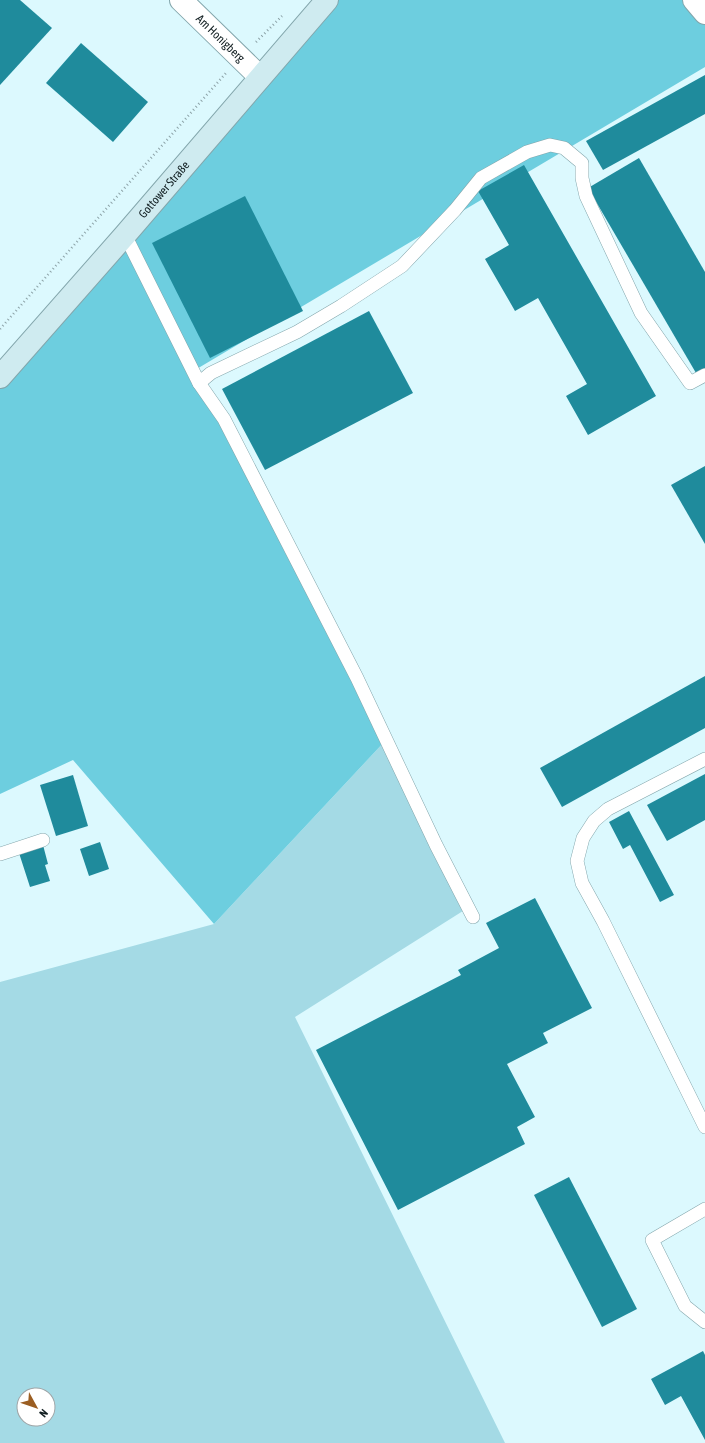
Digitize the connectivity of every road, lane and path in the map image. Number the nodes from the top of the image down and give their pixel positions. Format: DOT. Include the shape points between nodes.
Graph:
graph roads {
  1 [pos="181,0"];
  2 [pos="327,0"];
  3 [pos="694,0"];
  4 [pos="287,11"];
  5 [pos="705,14"];
  6 [pos="240,58"];
  7 [pos="260,77"];
  8 [pos="125,235"];
  9 [pos="0,329"];
  10 [pos="705,375"];
  11 [pos="0,377"];
  12 [pos="199,383"];
  13 [pos="705,759"];
  14 [pos="43,840"];
  15 [pos="0,854"];
  16 [pos="473,917"];
  17 [pos="705,1127"];
  18 [pos="705,1209"];
  19 [pos="705,1322"];
  1 -- 6 [label="street, Am Honigberg"];
  2 -- 7 [label="street, Gottower Straße"];
  3 -- 5 [label="street"];
  4 -- 6 [label="path"];
  6 -- 7 [label="street, Am Honigberg"];
  6 -- 9 [label="path"];
  7 -- 8 [label="street, Gottower Straße"];
  8 -- 11 [label="street, Gottower Straße"];
  8 -- 12 [label="lane"];
  10 -- 12 [label="lane" via="690,383 642,313 586,196 582,163 564,148 550,145 527,152 481,178 455,210 402,266 297,332 211,373"];
  12 -- 16 [label="lane" via="224,419 357,678"];
  13 -- 17 [label="lane" via="608,810 594,821 583,838 577,861 582,883"];
  14 -- 15 [label="lane"];
  18 -- 19 [label="lane" via="652,1240 685,1306"];
}
